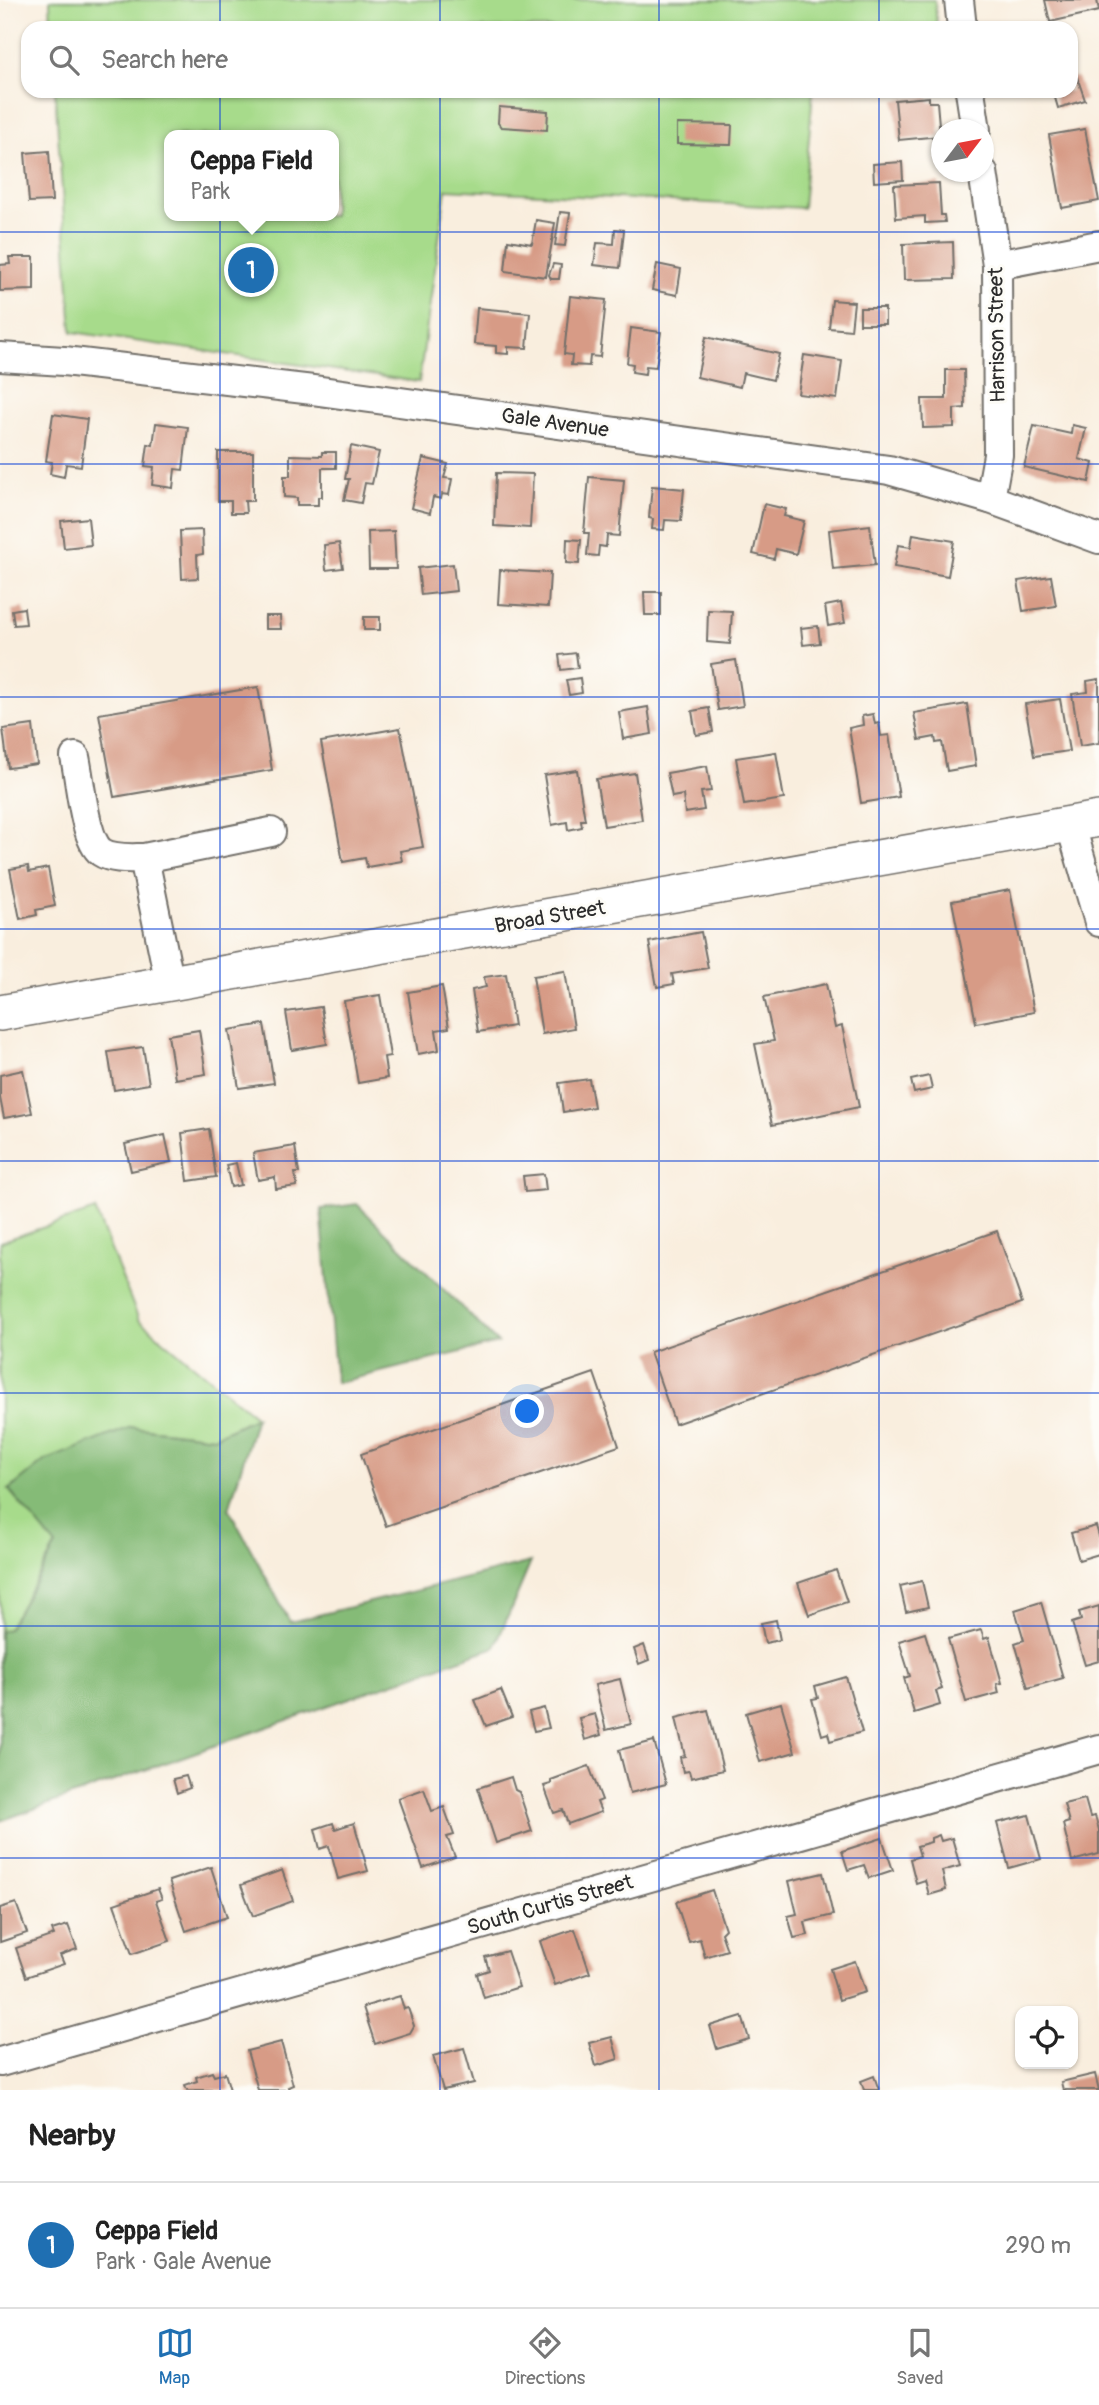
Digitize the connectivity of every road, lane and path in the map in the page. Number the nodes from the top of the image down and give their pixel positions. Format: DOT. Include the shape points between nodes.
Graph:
graph roads {
  1 [pos="959,0"];
  2 [pos="961,21"];
  3 [pos="971,98"];
  4 [pos="974,119"];
  5 [pos="984,182"];
  6 [pos="1099,245"];
  7 [pos="997,265"];
  8 [pos="0,357"];
  9 [pos="990,499"];
  10 [pos="1099,539"];
  11 [pos="75,757"];
  12 [pos="1085,822"];
  13 [pos="271,832"];
  14 [pos="144,858"];
  15 [pos="1095,892"];
  16 [pos="1099,922"];
  17 [pos="170,984"];
  18 [pos="0,1013"];
  19 [pos="1099,1749"];
  20 [pos="0,2062"];
  1 -- 2 [label="street"];
  3 -- 4 [label="street"];
  5 -- 7 [label="street, Harrison Street"];
  6 -- 7 [label="street"];
  7 -- 9 [label="street, Harrison Street" via="998,456"];
  8 -- 9 [label="street, Gale Avenue" via="313,390 805,457 890,470"];
  9 -- 10 [label="street, Gale Avenue"];
  11 -- 14 [label="street" via="91,840 116,858"];
  12 -- 15 [label="street"];
  12 -- 17 [label="main road, Broad Street"];
  13 -- 14 [label="street"];
  14 -- 17 [label="street"];
  15 -- 16 [label="street"];
  17 -- 18 [label="main road, Broad Street"];
  19 -- 20 [label="street, South Curtis Street"];
}
